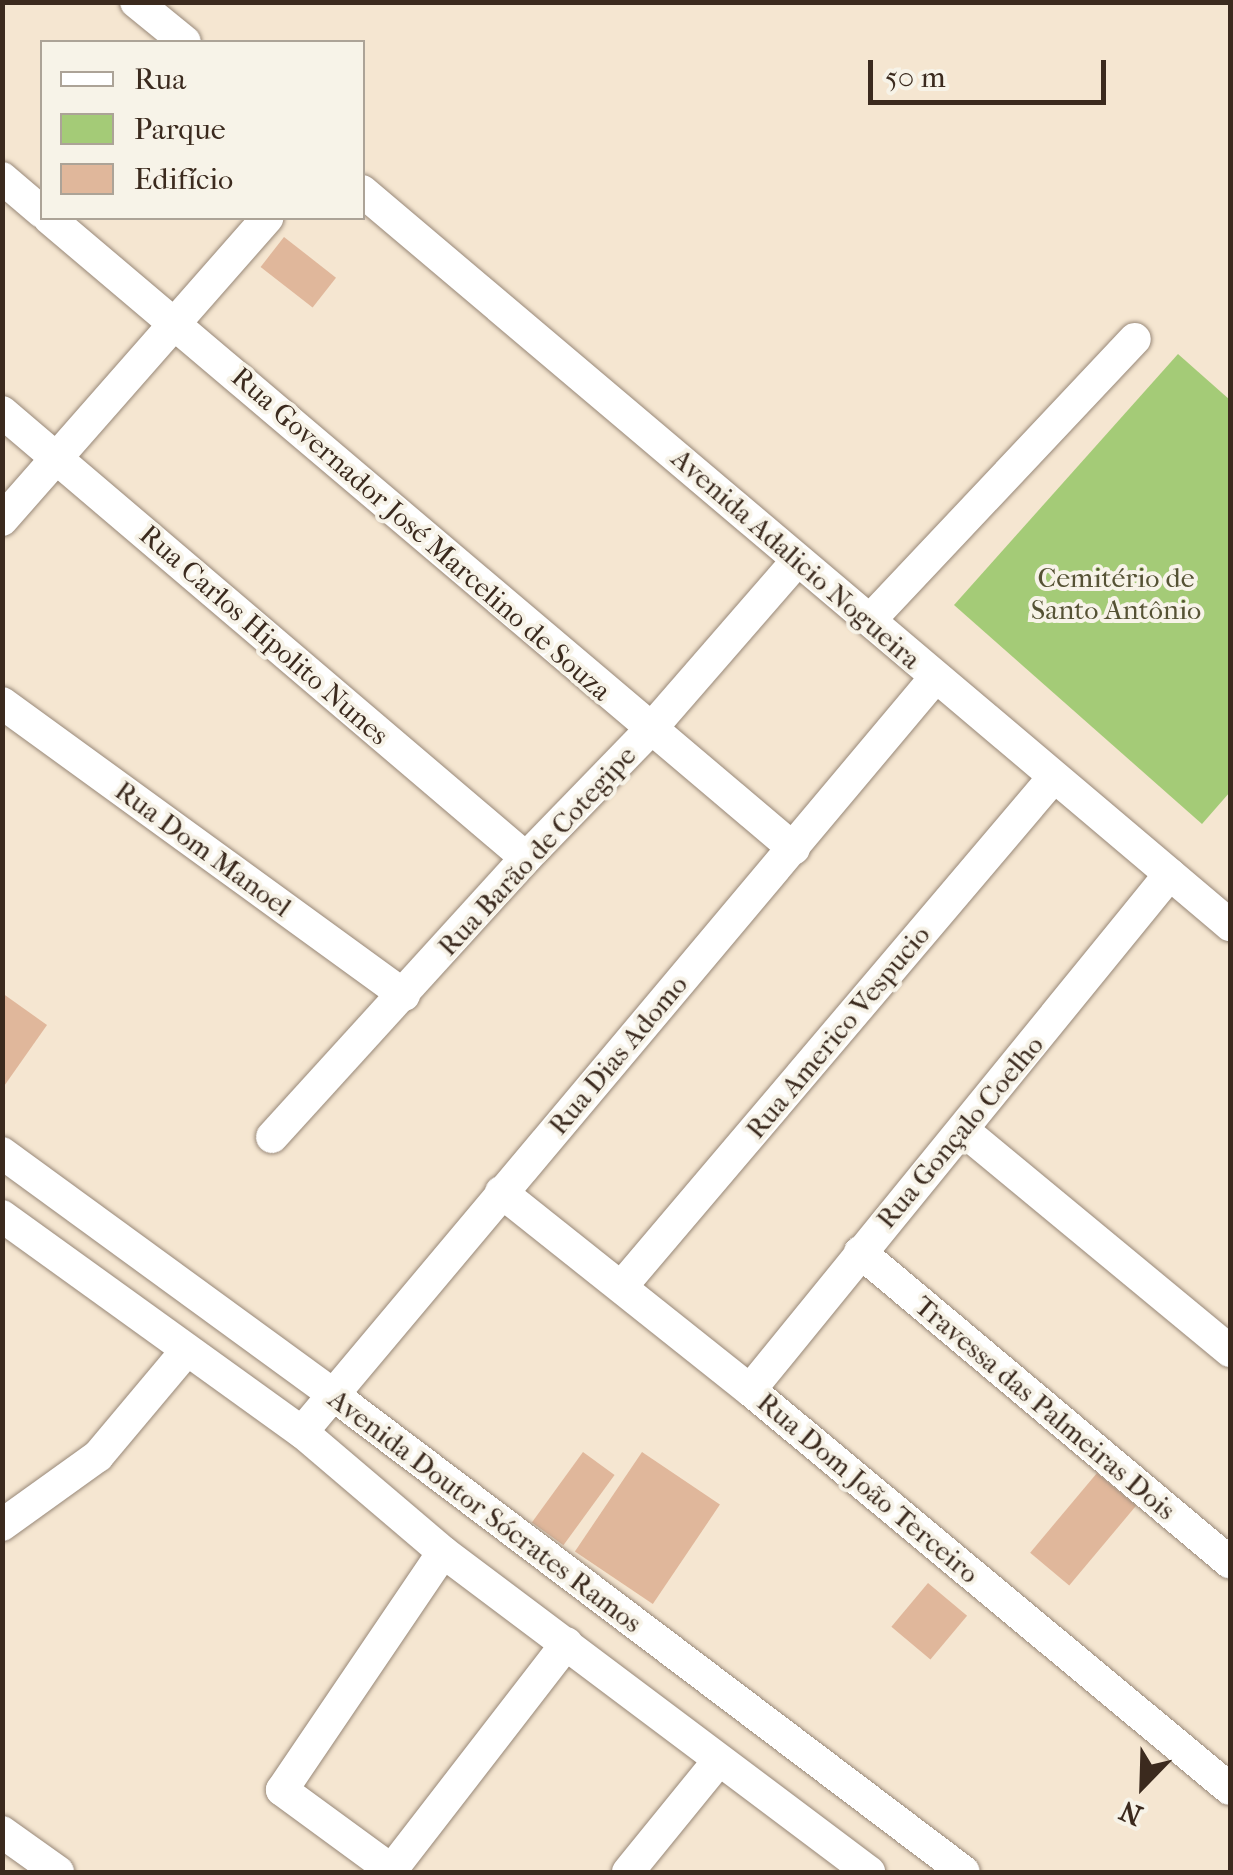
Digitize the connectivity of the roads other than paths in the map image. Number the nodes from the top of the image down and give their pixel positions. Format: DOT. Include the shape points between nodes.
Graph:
graph roads {
  1 [pos="136,2"];
  2 [pos="183,40"];
  3 [pos="2,178"];
  4 [pos="365,193"];
  5 [pos="40,210"];
  6 [pos="51,220"];
  7 [pos="264,220"];
  8 [pos="174,323"];
  9 [pos="1135,339"];
  10 [pos="2,412"];
  11 [pos="57,458"];
  12 [pos="2,520"];
  13 [pos="798,560"];
  14 [pos="870,620"];
  15 [pos="935,678"];
  16 [pos="2,704"];
  17 [pos="650,730"];
  18 [pos="1053,778"];
  19 [pos="794,848"];
  20 [pos="526,858"];
  21 [pos="1170,874"];
  22 [pos="1230,925"];
  23 [pos="404,996"];
  24 [pos="963,1130"];
  25 [pos="272,1137"];
  26 [pos="2,1153"];
  27 [pos="501,1192"];
  28 [pos="2,1216"];
  29 [pos="860,1252"];
  30 [pos="622,1286"];
  31 [pos="187,1350"];
  32 [pos="1230,1351"];
  33 [pos="750,1390"];
  34 [pos="332,1394"];
  35 [pos="302,1432"];
  36 [pos="2,1525"];
  37 [pos="442,1552"];
  38 [pos="1230,1563"];
  39 [pos="567,1644"];
  40 [pos="719,1760"];
  41 [pos="1230,1790"];
  42 [pos="2,1832"];
  43 [pos="58,1872"];
  44 [pos="392,1872"];
  45 [pos="628,1872"];
  46 [pos="869,1872"];
  47 [pos="964,1872"];
  1 -- 2 [label="street"];
  3 -- 5 [label="street"];
  4 -- 13 [label="street, Avenida Adalicio Nogueira"];
  6 -- 8 [label="street, Rua Governador José Marcelino de Souza"];
  7 -- 8 [label="street"];
  8 -- 11 [label="street"];
  8 -- 17 [label="street, Rua Governador José Marcelino de Souza"];
  9 -- 14 [label="street"];
  10 -- 11 [label="street, Rua Carlos Hipolito Nunes"];
  11 -- 12 [label="street"];
  11 -- 20 [label="street, Rua Carlos Hipolito Nunes"];
  13 -- 14 [label="street, Avenida Adalicio Nogueira"];
  13 -- 17 [label="street, Rua Barão de Cotegipe"];
  14 -- 15 [label="street, Avenida Adalicio Nogueira"];
  15 -- 18 [label="street, Avenida Adalicio Nogueira"];
  15 -- 19 [label="street, Rua Dias Adomo"];
  16 -- 23 [label="street, Rua Dom Manoel"];
  17 -- 19 [label="street, Rua Governador José Marcelino de Souza"];
  17 -- 20 [label="street, Rua Barão de Cotegipe"];
  18 -- 21 [label="street, Avenida Adalicio Nogueira"];
  18 -- 30 [label="street, Rua Americo Vespucio"];
  19 -- 27 [label="street, Rua Dias Adomo"];
  20 -- 23 [label="street, Rua Barão de Cotegipe"];
  21 -- 22 [label="street, Avenida Adalicio Nogueira"];
  21 -- 24 [label="street, Rua Gonçalo Coelho"];
  23 -- 25 [label="street, Rua Barão de Cotegipe"];
  24 -- 29 [label="street, Rua Gonçalo Coelho"];
  24 -- 32 [label="street"];
  26 -- 34 [label="street, Avenida Doutor Sócrates Ramos"];
  27 -- 30 [label="street, Rua Dom João Terceiro"];
  27 -- 34 [label="street, Rua Dias Adomo"];
  28 -- 31 [label="street, Avenida Doutor Sócrates Ramos"];
  29 -- 33 [label="street, Rua Gonçalo Coelho"];
  29 -- 38 [label="street, Travessa das Palmeiras Dois"];
  30 -- 33 [label="street, Rua Dom João Terceiro"];
  31 -- 35 [label="street, Avenida Doutor Sócrates Ramos"];
  31 -- 36 [label="street" via="98,1456"];
  33 -- 41 [label="street, Rua Dom João Terceiro"];
  34 -- 35 [label="street, Rua Dias Adomo"];
  34 -- 47 [label="street, Avenida Doutor Sócrates Ramos"];
  35 -- 37 [label="street, Avenida Doutor Sócrates Ramos"];
  37 -- 39 [label="street, Avenida Doutor Sócrates Ramos"];
  37 -- 44 [label="street" via="282,1790"];
  39 -- 40 [label="street, Avenida Doutor Sócrates Ramos"];
  39 -- 44 [label="street"];
  40 -- 45 [label="street"];
  40 -- 46 [label="street, Avenida Doutor Sócrates Ramos"];
  42 -- 43 [label="street"];
}
